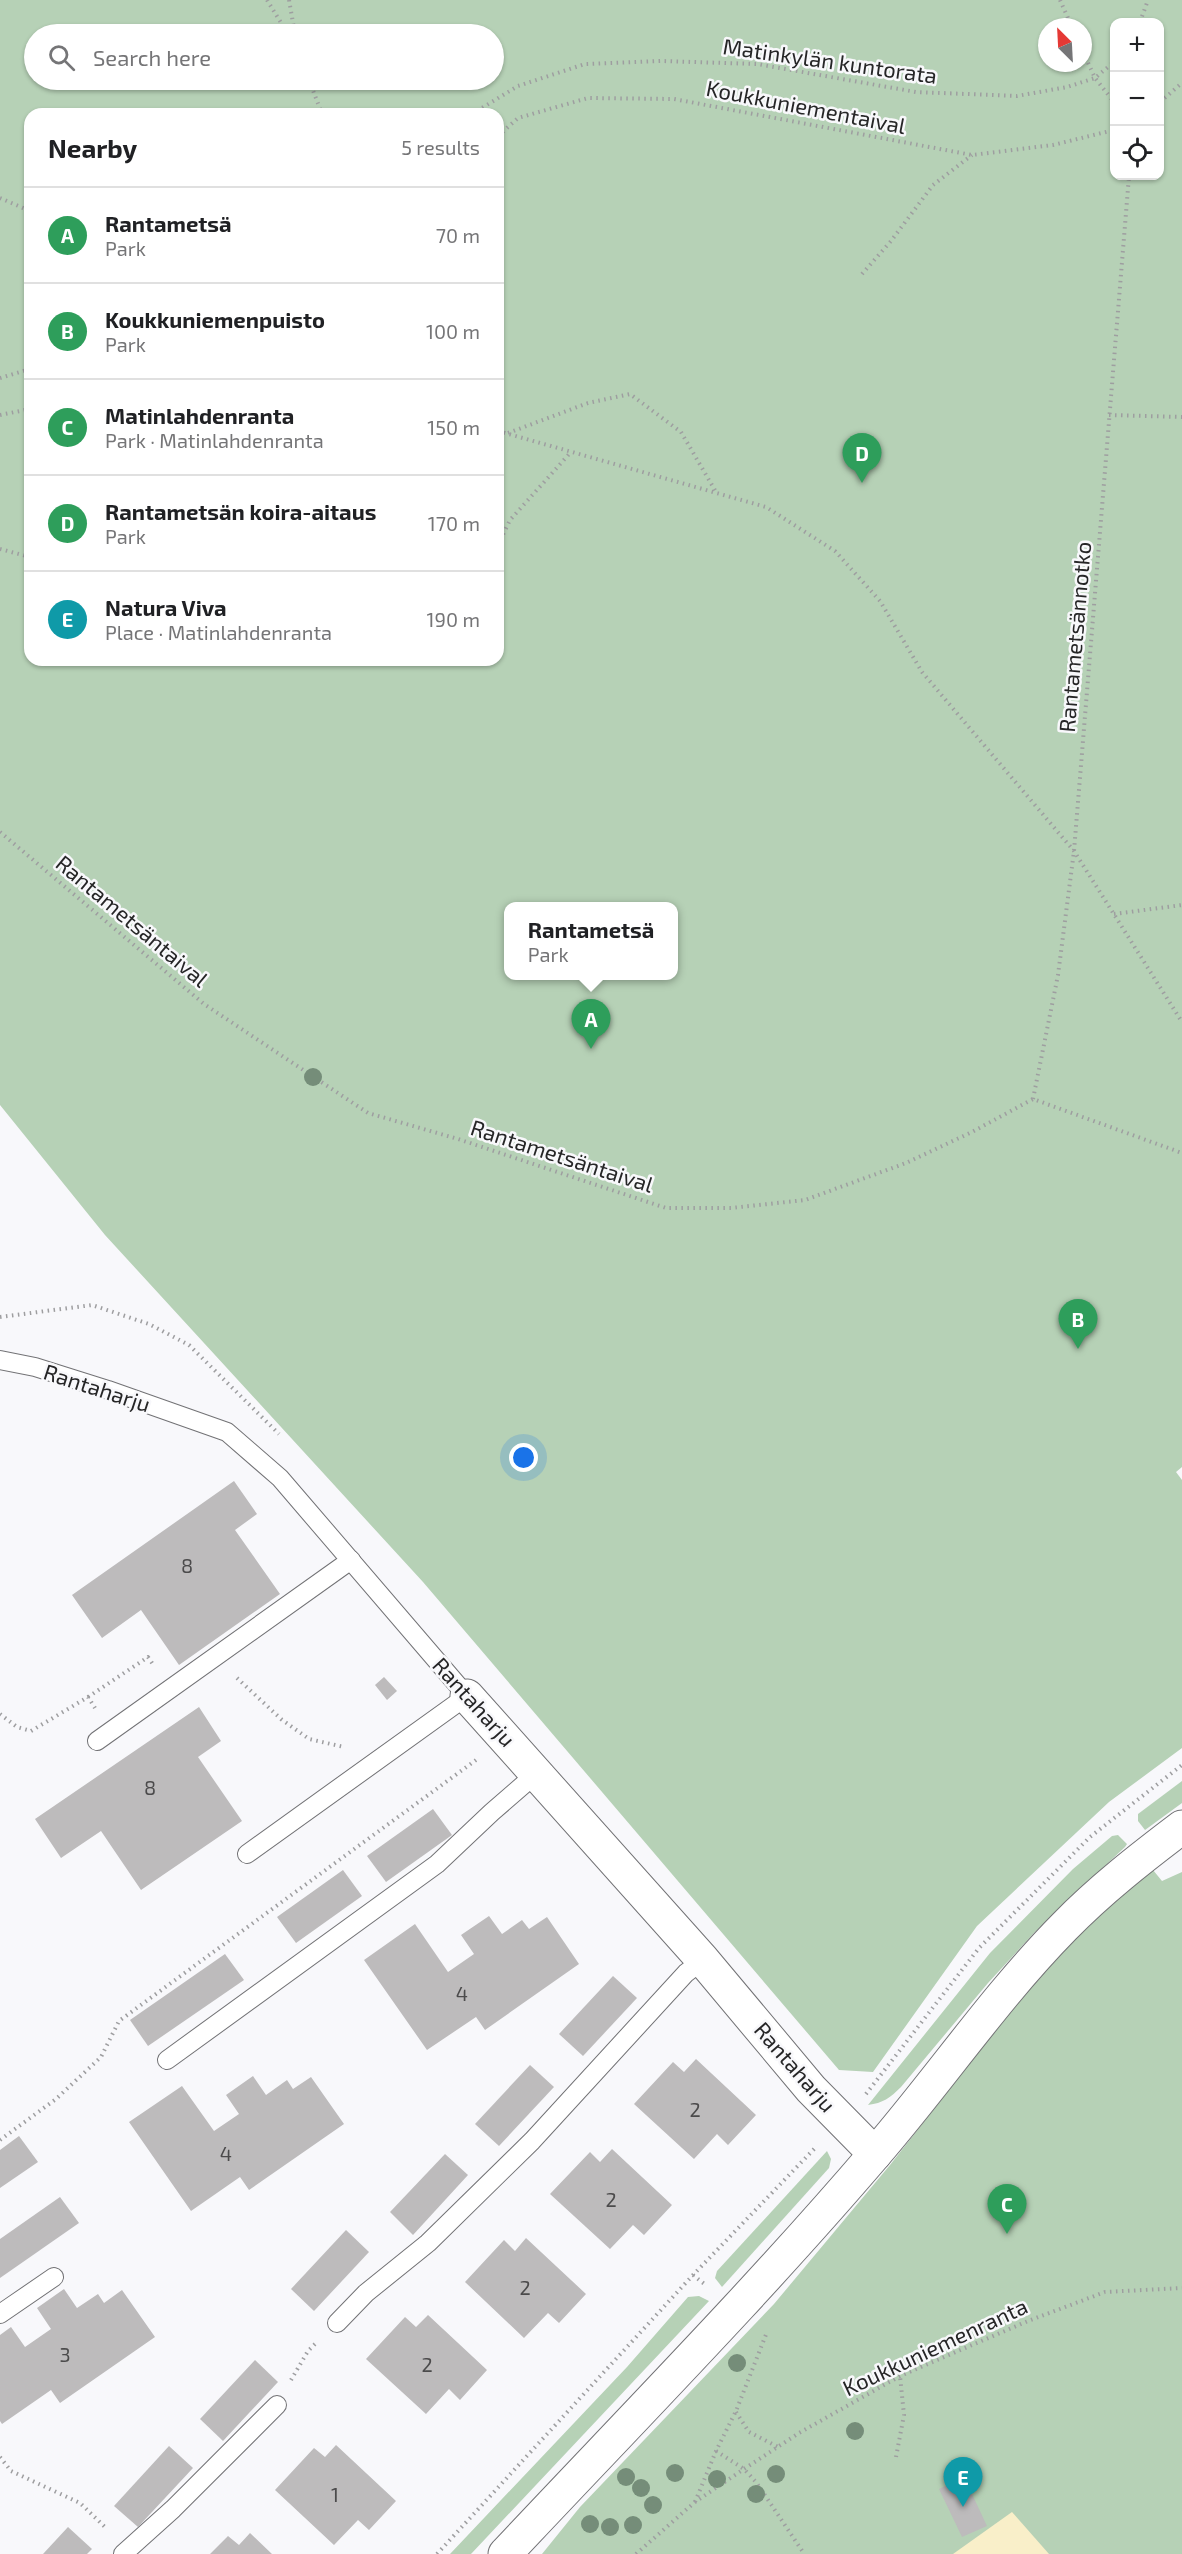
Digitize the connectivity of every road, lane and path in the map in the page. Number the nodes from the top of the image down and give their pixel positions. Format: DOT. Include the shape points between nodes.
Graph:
graph roads {
  1 [pos="267,0"];
  2 [pos="291,0"];
  3 [pos="1060,0"];
  4 [pos="1148,0"];
  5 [pos="1068,18"];
  6 [pos="1141,18"];
  7 [pos="282,24"];
  8 [pos="295,24"];
  9 [pos="1110,65"];
  10 [pos="1092,72"];
  11 [pos="1095,78"];
  12 [pos="1182,83"];
  13 [pos="313,90"];
  14 [pos="1110,97"];
  15 [pos="1164,99"];
  16 [pos="320,108"];
  17 [pos="482,108"];
  18 [pos="504,131"];
  19 [pos="1110,131"];
  20 [pos="972,155"];
  21 [pos="1129,180"];
  22 [pos="0,198"];
  23 [pos="24,208"];
  24 [pos="862,274"];
  25 [pos="24,371"];
  26 [pos="0,378"];
  27 [pos="24,410"];
  28 [pos="0,415"];
  29 [pos="1109,415"];
  30 [pos="1182,417"];
  31 [pos="504,432"];
  32 [pos="508,433"];
  33 [pos="572,452"];
  34 [pos="717,493"];
  35 [pos="504,532"];
  36 [pos="0,549"];
  37 [pos="24,555"];
  38 [pos="0,832"];
  39 [pos="1074,851"];
  40 [pos="1182,905"];
  41 [pos="1114,914"];
  42 [pos="1182,1022"];
  43 [pos="1033,1099"];
  44 [pos="1182,1153"];
  45 [pos="0,1360"];
  46 [pos="351,1560"];
  47 [pos="217,1655"];
  48 [pos="169,1689"];
  49 [pos="467,1696"];
  50 [pos="88,1697"];
  51 [pos="0,1714"];
  52 [pos="104,1736"];
  53 [pos="506,1738"];
  54 [pos="378,1762"];
  55 [pos="537,1773"];
  56 [pos="1182,1827"];
  57 [pos="247,1854"];
  58 [pos="703,1960"];
  59 [pos="167,2060"];
  60 [pos="841,2120"];
  61 [pos="0,2140"];
  62 [pos="875,2154"];
  63 [pos="693,2275"];
  64 [pos="54,2277"];
  65 [pos="1182,2288"];
  66 [pos="736,2308"];
  67 [pos="0,2314"];
  68 [pos="337,2323"];
  69 [pos="900,2376"];
  70 [pos="278,2405"];
  71 [pos="736,2411"];
  72 [pos="778,2447"];
  73 [pos="716,2451"];
  74 [pos="0,2457"];
  75 [pos="896,2457"];
  76 [pos="744,2469"];
  77 [pos="695,2502"];
  78 [pos="126,2552"];
  79 [pos="803,2552"];
  80 [pos="437,2554"];
  81 [pos="505,2554"];
  82 [pos="636,2554"];
  1 -- 7 [label="path"];
  2 -- 8 [label="path"];
  3 -- 5 [label="path"];
  4 -- 6 [label="path"];
  9 -- 11 [label="path, Matinkylän kuntorata"];
  10 -- 11 [label="path"];
  11 -- 14 [label="path"];
  11 -- 17 [label="path, Matinkylän kuntorata" via="1017,96 916,92 757,64 585,64 518,86"];
  12 -- 15 [label="path"];
  13 -- 16 [label="path"];
  18 -- 20 [label="path, Koukkuniementaival" via="518,118 588,98 674,99"];
  19 -- 20 [label="path, Koukkuniementaival" via="1053,146"];
  20 -- 24 [label="path" via="933,185"];
  21 -- 29 [label="path, Rantametsännotko"];
  22 -- 23 [label="path"];
  25 -- 26 [label="path"];
  27 -- 28 [label="path"];
  29 -- 30 [label="path"];
  29 -- 39 [label="path, Rantametsännotko"];
  31 -- 32 [label="path"];
  32 -- 33 [label="path"];
  32 -- 34 [label="path" via="588,403 630,394 681,432"];
  33 -- 34 [label="path"];
  33 -- 35 [label="path" via="510,520"];
  34 -- 39 [label="path" via="766,507 835,551 880,601 922,672"];
  36 -- 37 [label="path"];
  38 -- 43 [label="path, Rantametsäntaival" via="204,1004 368,1113 666,1208 732,1208 806,1200 906,1163"];
  39 -- 41 [label="path"];
  39 -- 43 [label="path, Rantametsännotko" via="1058,975"];
  40 -- 41 [label="path"];
  41 -- 42 [label="path"];
  43 -- 44 [label="path"];
  45 -- 46 [label="lane, Rantaharju" via="35,1367 227,1432 280,1478"];
  46 -- 47 [label="lane"];
  46 -- 49 [label="lane, Rantaharju"];
  47 -- 48 [label="lane"];
  47 -- 54 [label="path" via="246,1689 309,1739 344,1747"];
  48 -- 50 [label="path" via="148,1657"];
  48 -- 52 [label="lane"];
  49 -- 53 [label="street, Rantaharju"];
  49 -- 54 [label="lane"];
  50 -- 51 [label="path" via="31,1731 17,1727"];
  50 -- 52 [label="path"];
  53 -- 55 [label="street, Rantaharju"];
  53 -- 61 [label="path" via="119,2021 101,2057 56,2099"];
  54 -- 57 [label="lane"];
  55 -- 58 [label="street, Rantaharju"];
  55 -- 59 [label="lane" via="437,1864"];
  56 -- 62 [label="street" via="1101,1891 1063,1928"];
  58 -- 60 [label="street, Rantaharju"];
  58 -- 68 [label="lane" via="686,1973 532,2141 428,2243 366,2293"];
  60 -- 62 [label="street, Rantaharju"];
  60 -- 63 [label="path"];
  62 -- 66 [label="street"];
  63 -- 66 [label="path"];
  63 -- 80 [label="path"];
  64 -- 67 [label="lane"];
  65 -- 69 [label="path, Koukkuniemenranta" via="1105,2292"];
  66 -- 71 [label="path" via="767,2332"];
  66 -- 81 [label="street"];
  68 -- 70 [label="path" via="308,2351"];
  69 -- 72 [label="path, Koukkuniemenranta"];
  69 -- 75 [label="path" via="904,2415"];
  70 -- 78 [label="lane"];
  71 -- 72 [label="path" via="748,2432"];
  71 -- 73 [label="path"];
  72 -- 76 [label="path, Koukkuniemenranta"];
  73 -- 76 [label="path"];
  73 -- 77 [label="path"];
  74 -- 78 [label="path" via="11,2470 80,2503"];
  76 -- 77 [label="path, Koukkuniemenranta"];
  76 -- 79 [label="path"];
  77 -- 82 [label="path, Koukkuniemenranta"];
}
